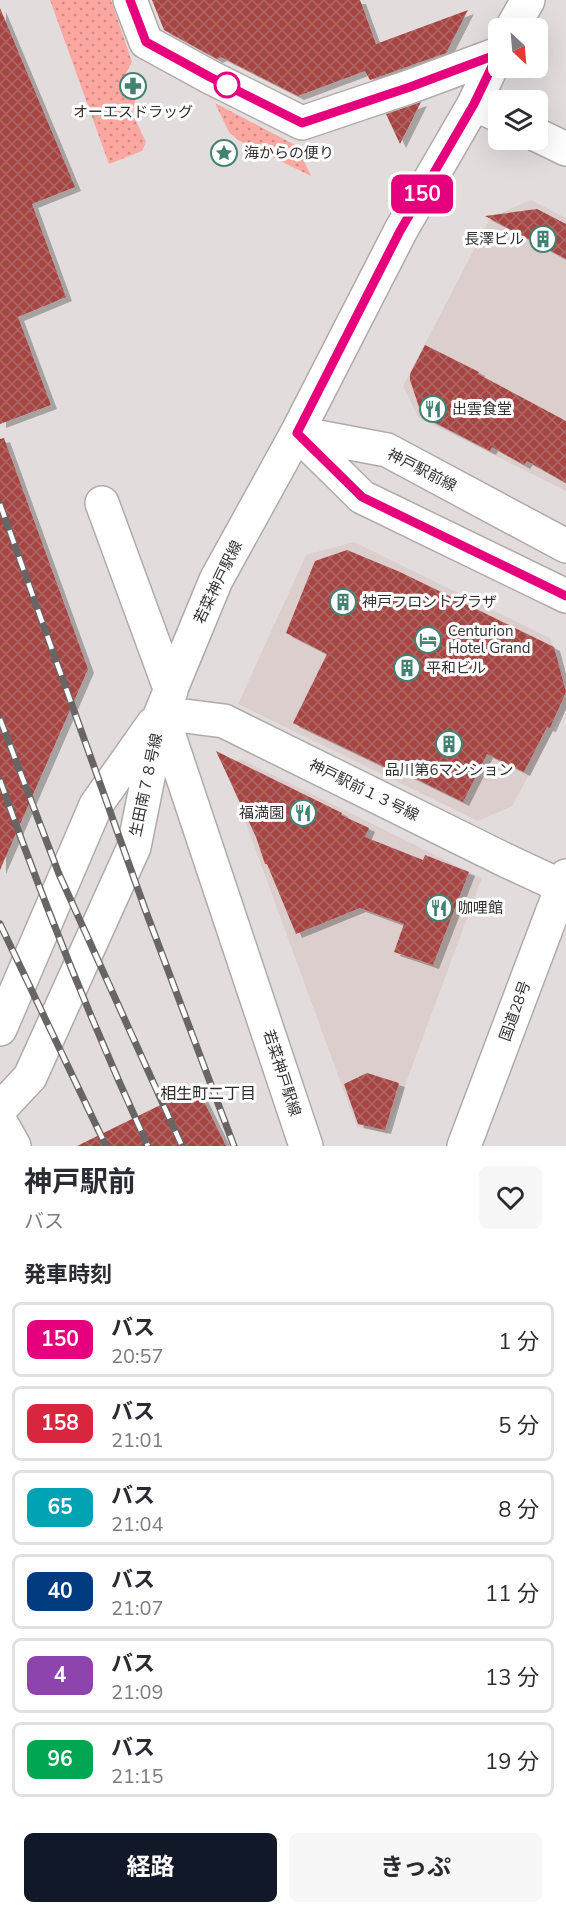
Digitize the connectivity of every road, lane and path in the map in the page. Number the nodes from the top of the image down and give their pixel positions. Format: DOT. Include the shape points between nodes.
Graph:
graph roads {
  1 [pos="130,0"];
  2 [pos="528,0"];
  3 [pos="518,18"];
  4 [pos="488,57"];
  5 [pos="493,78"];
  6 [pos="486,110"];
  7 [pos="548,140"];
  8 [pos="566,149"];
  9 [pos="297,433"];
  10 [pos="102,503"];
  11 [pos="566,546"];
  12 [pos="566,596"];
  13 [pos="166,702"];
  14 [pos="564,881"];
  15 [pos="0,1029"];
  16 [pos="0,1109"];
  17 [pos="0,1121"];
  18 [pos="14,1146"];
  19 [pos="306,1146"];
  20 [pos="464,1146"];
  1 -- 4 [label="main road" via="146,42 302,123"];
  2 -- 3 [label="main road"];
  5 -- 6 [label="main road, 若菜神戸駅線"];
  6 -- 9 [label="main road, 若菜神戸駅線" via="400,231"];
  7 -- 8 [label="main road"];
  9 -- 11 [label="main road, 神戸駅前線" via="387,450"];
  9 -- 12 [label="main road" via="362,497"];
  9 -- 13 [label="main road, 若菜神戸駅線" via="216,580"];
  10 -- 13 [label="main road"];
  13 -- 14 [label="main road, 神戸駅前１３号線" via="224,721 494,855"];
  13 -- 15 [label="main road, 生田南７８号線" via="96,806"];
  13 -- 16 [label="main road, 生田南７８号線" via="134,847 30,1077"];
  13 -- 19 [label="main road, 若菜神戸駅線"];
  14 -- 20 [label="main road, 国道28号"];
  17 -- 18 [label="main road"];
}
